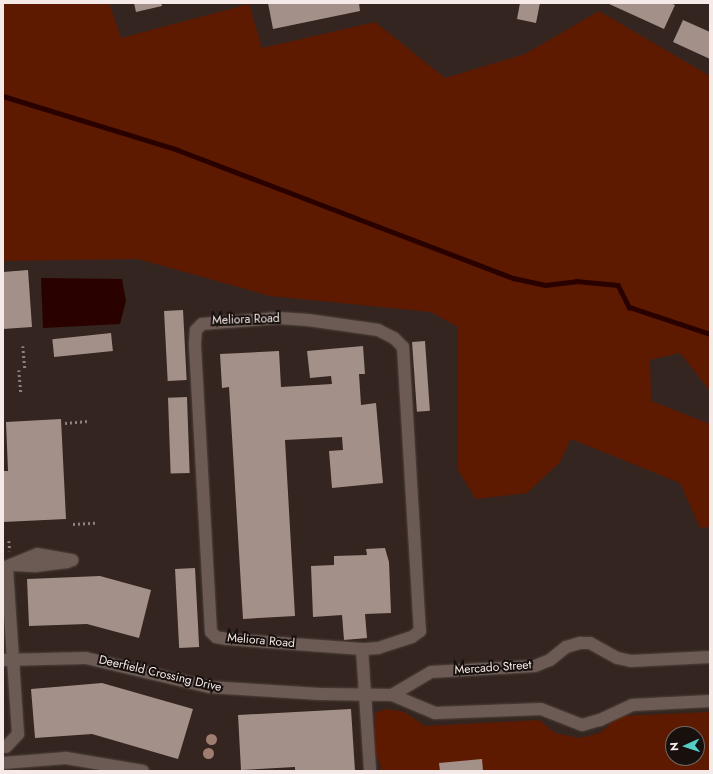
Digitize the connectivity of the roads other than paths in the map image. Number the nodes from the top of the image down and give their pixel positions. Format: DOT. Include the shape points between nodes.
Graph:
graph roads {
  1 [pos="8,566"];
  2 [pos="362,649"];
  3 [pos="710,657"];
  4 [pos="8,660"];
  5 [pos="392,695"];
  6 [pos="366,696"];
  7 [pos="710,701"];
  8 [pos="4,745"];
  9 [pos="5,762"];
  10 [pos="143,771"];
  11 [pos="370,771"];
  1 -- 4 [label="street"];
  2 -- 2 [label="street, Meliora Road" via="378,648 406,639 420,631 403,347 394,338 378,330 308,320 278,318 202,324 196,330 195,343 211,632 216,638"];
  2 -- 6 [label="street"];
  3 -- 5 [label="street, Mercado Street" via="631,661 617,658 590,643 580,643 566,647 550,660 535,666 431,672"];
  4 -- 6 [label="street, Deerfield Crossing Drive" via="86,658 209,687"];
  4 -- 8 [label="street" via="18,734"];
  5 -- 6 [label="street, Mercado Street"];
  5 -- 7 [label="street, Mercado Street" via="435,713 541,709 582,725 600,720 632,705"];
  6 -- 11 [label="street"];
  8 -- 9 [label="street"];
  9 -- 10 [label="street" via="66,758"];
}
